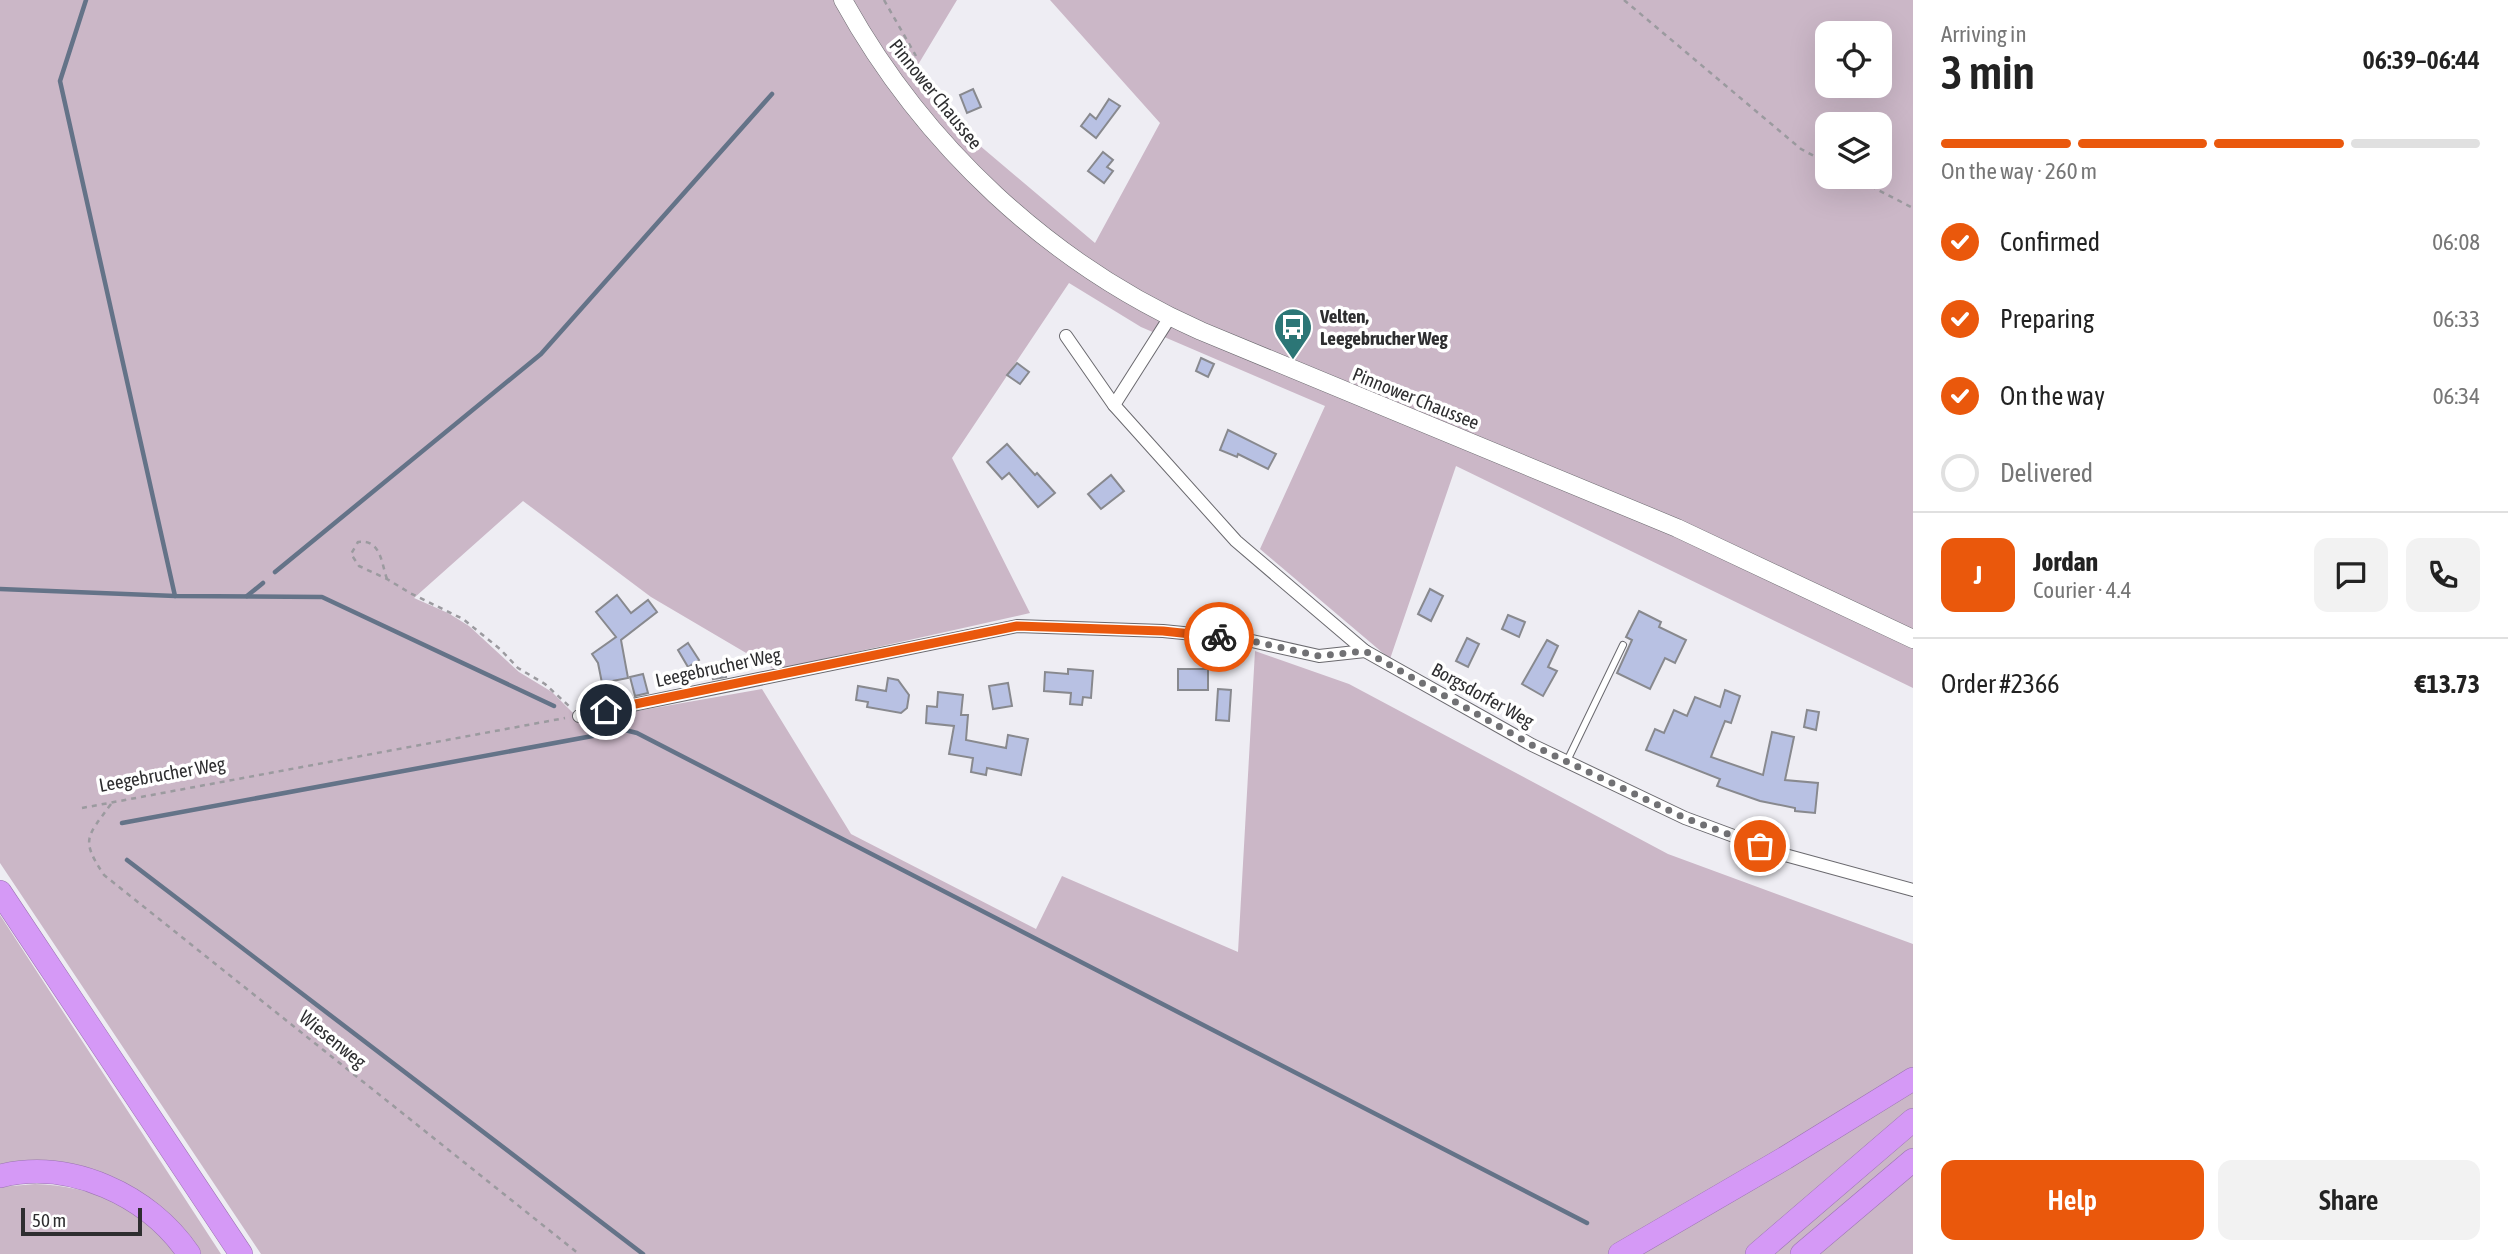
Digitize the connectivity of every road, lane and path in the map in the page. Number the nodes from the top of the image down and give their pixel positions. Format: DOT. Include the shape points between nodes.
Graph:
graph roads {
  1 [pos="843,0"];
  2 [pos="884,0"];
  3 [pos="1624,0"];
  4 [pos="916,56"];
  5 [pos="1815,157"];
  6 [pos="1876,189"];
  7 [pos="1913,208"];
  8 [pos="1170,317"];
  9 [pos="1066,336"];
  10 [pos="1114,405"];
  11 [pos="387,579"];
  12 [pos="1913,639"];
  13 [pos="1623,645"];
  14 [pos="1365,651"];
  15 [pos="579,716"];
  16 [pos="1567,761"];
  17 [pos="111,804"];
  18 [pos="82,808"];
  19 [pos="1913,890"];
  20 [pos="0,892"];
  21 [pos="1913,1079"];
  22 [pos="1913,1120"];
  23 [pos="1913,1160"];
  24 [pos="0,1176"];
  25 [pos="190,1254"];
  26 [pos="241,1254"];
  27 [pos="579,1254"];
  28 [pos="1620,1254"];
  29 [pos="1757,1254"];
  30 [pos="1802,1254"];
  1 -- 8 [label="main road, Pinnower Chaussee" via="909,101 989,189 1077,261"];
  2 -- 4 [label="path"];
  3 -- 5 [label="path"];
  6 -- 7 [label="path"];
  8 -- 10 [label="street"];
  8 -- 12 [label="main road, Pinnower Chaussee" via="1676,528"];
  9 -- 10 [label="street, Borgsdorfer Weg"];
  10 -- 14 [label="street, Borgsdorfer Weg" via="1236,541"];
  11 -- 11 [label="path" via="353,561 351,554 358,542 375,546"];
  11 -- 15 [label="path" via="463,619 518,668 557,693"];
  13 -- 16 [label="lane"];
  14 -- 15 [label="street, Leegebrucher Weg" via="1319,656 1243,639 1163,631 1017,626"];
  14 -- 16 [label="street, Borgsdorfer Weg"];
  15 -- 17 [label="path, Leegebrucher Weg"];
  16 -- 19 [label="street, Borgsdorfer Weg" via="1685,818 1785,855"];
  17 -- 18 [label="path, Leegebrucher Weg"];
  17 -- 27 [label="path, Wiesenweg" via="89,834 89,852 104,875"];
  20 -- 26 [label="highway"];
  21 -- 28 [label="highway"];
  22 -- 29 [label="highway"];
  23 -- 30 [label="highway"];
  24 -- 25 [label="highway" via="55,1173 107,1187 145,1208"];
}
